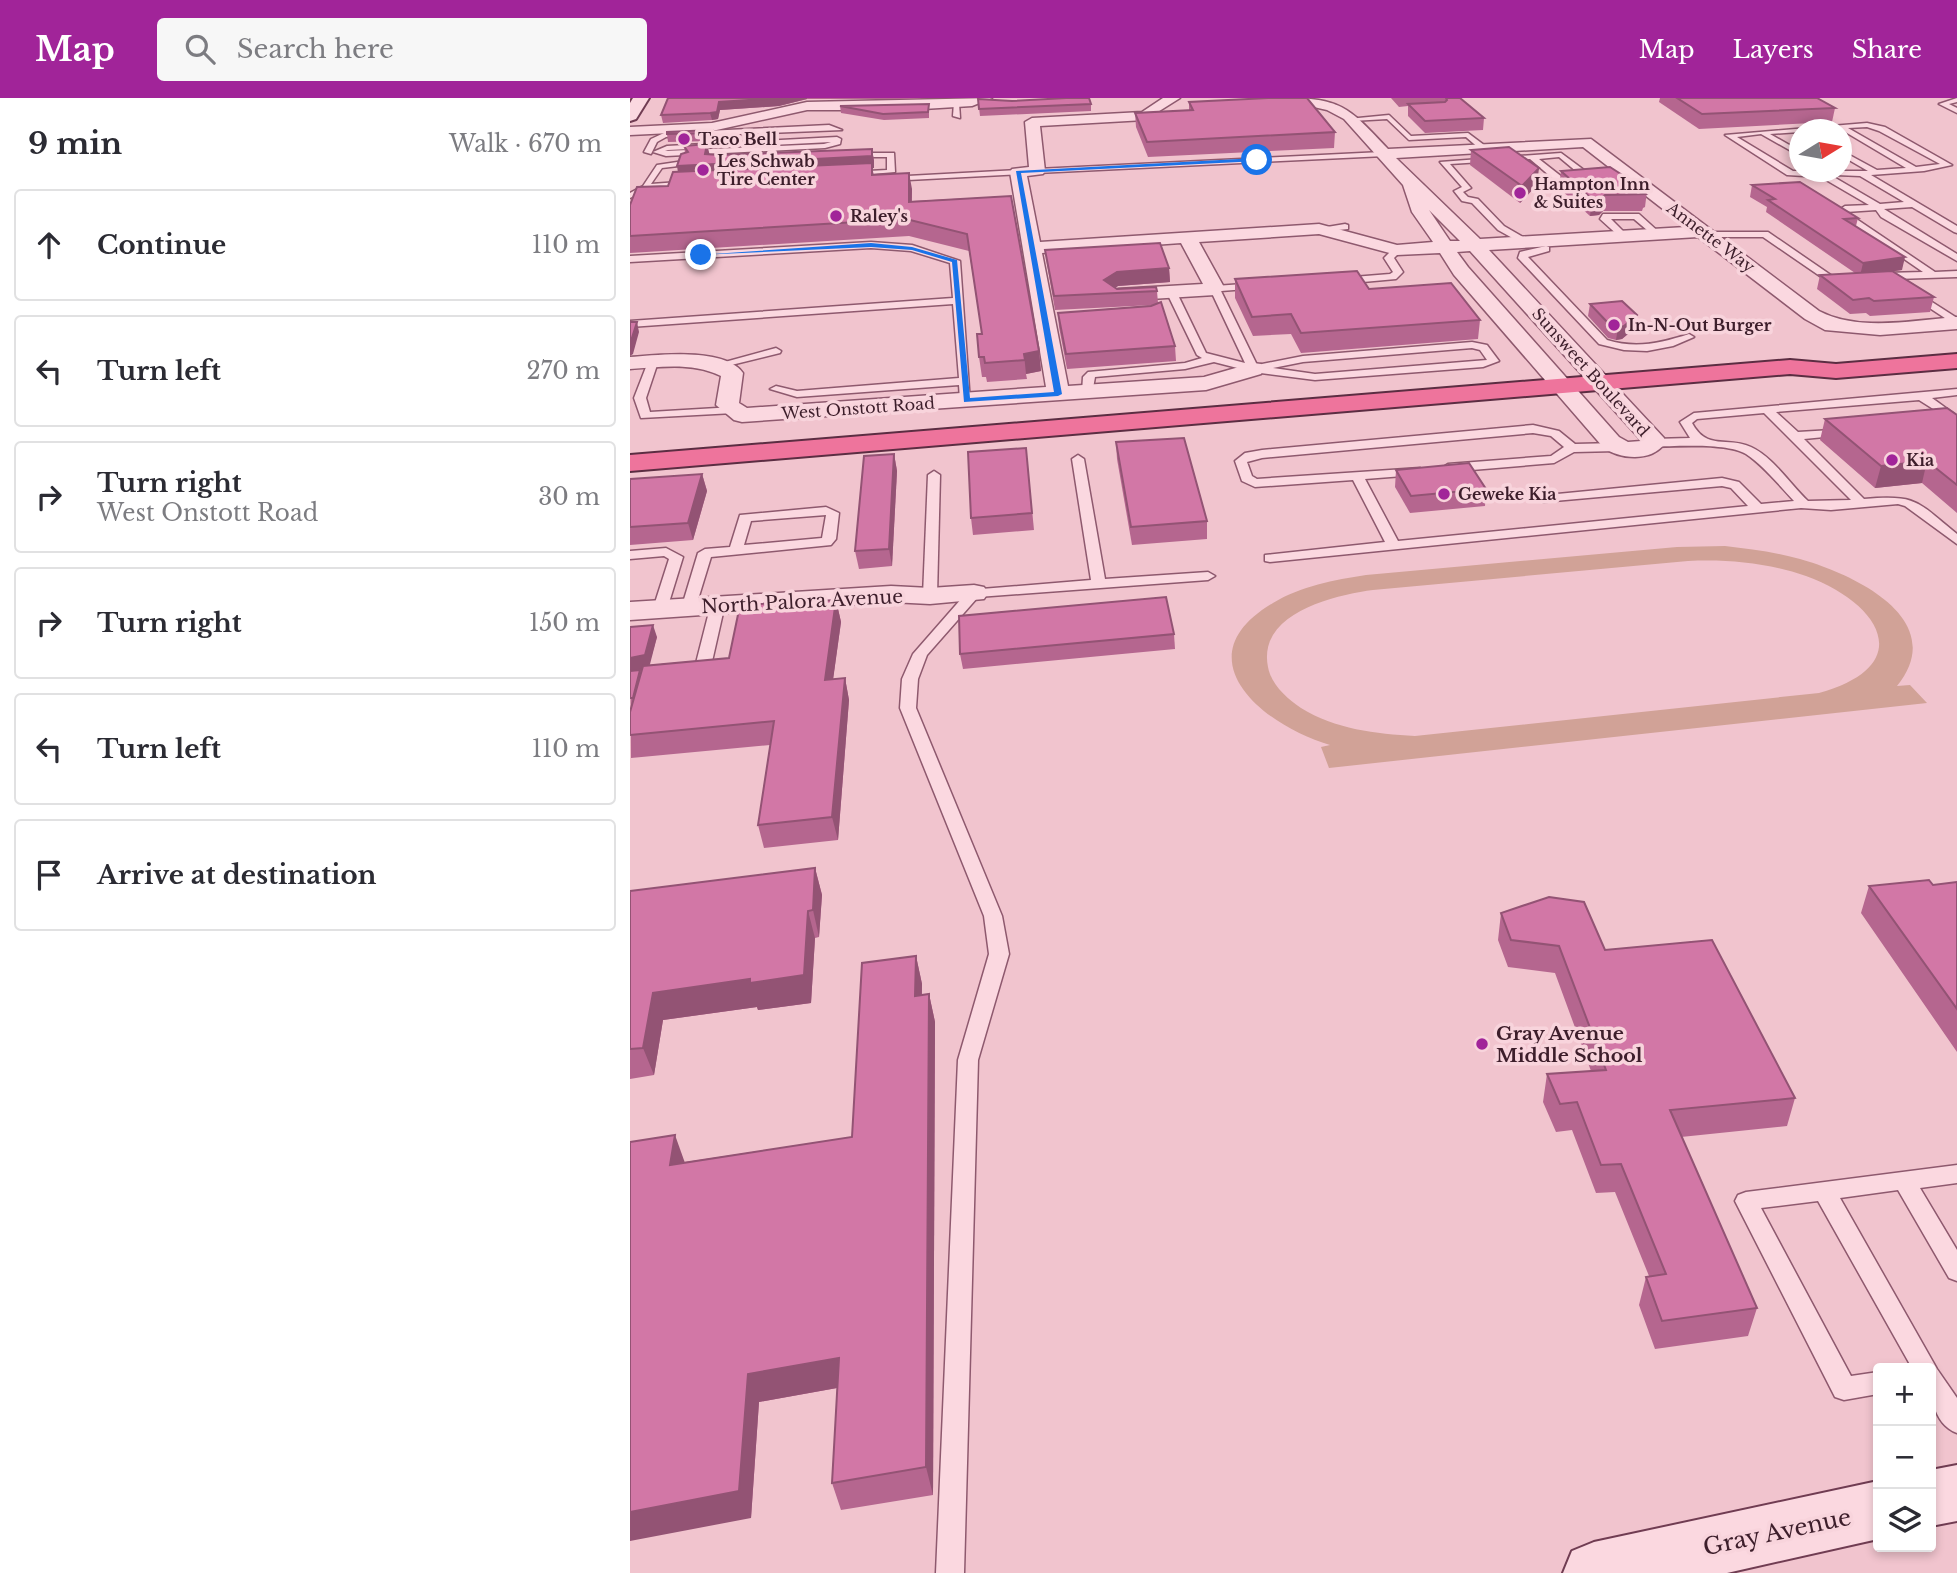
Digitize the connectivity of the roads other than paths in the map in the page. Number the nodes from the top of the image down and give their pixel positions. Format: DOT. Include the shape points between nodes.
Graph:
graph roads {
  1 [pos="641,98"];
  2 [pos="984,99"];
  3 [pos="1957,100"];
  4 [pos="1003,101"];
  5 [pos="1297,103"];
  6 [pos="1162,107"];
  7 [pos="1957,110"];
  8 [pos="630,116"];
  9 [pos="1352,119"];
  10 [pos="1852,126"];
  11 [pos="1789,130"];
  12 [pos="630,131"];
  13 [pos="1762,132"];
  14 [pos="838,135"];
  15 [pos="1852,135"];
  16 [pos="1484,148"];
  17 [pos="1789,148"];
  18 [pos="657,152"];
  19 [pos="826,152"];
  20 [pos="1382,153"];
  21 [pos="843,155"];
  22 [pos="1532,157"];
  23 [pos="1852,159"];
  24 [pos="1914,169"];
  25 [pos="1037,171"];
  26 [pos="1874,171"];
  27 [pos="891,172"];
  28 [pos="1018,172"];
  29 [pos="1789,172"];
  30 [pos="1852,173"];
  31 [pos="1860,173"];
  32 [pos="836,175"];
  33 [pos="1604,177"];
  34 [pos="1590,178"];
  35 [pos="700,182"];
  36 [pos="1841,182"];
  37 [pos="1411,184"];
  38 [pos="646,187"];
  39 [pos="630,196"];
  40 [pos="1914,205"];
  41 [pos="1878,207"];
  42 [pos="1957,215"];
  43 [pos="1934,217"];
  44 [pos="1345,227"];
  45 [pos="1319,229"];
  46 [pos="1957,230"];
  47 [pos="1706,233"];
  48 [pos="1657,234"];
  49 [pos="1624,236"];
  50 [pos="1187,237"];
  51 [pos="1525,242"];
  52 [pos="1475,245"];
  53 [pos="1445,247"];
  54 [pos="1031,248"];
  55 [pos="1546,249"];
  56 [pos="1397,250"];
  57 [pos="1957,258"];
  58 [pos="630,259"];
  59 [pos="678,267"];
  60 [pos="638,270"];
  61 [pos="1932,274"];
  62 [pos="1957,274"];
  63 [pos="1891,279"];
  64 [pos="1878,280"];
  65 [pos="1864,281"];
  66 [pos="1323,282"];
  67 [pos="1269,285"];
  68 [pos="1215,289"];
  69 [pos="1171,291"];
  70 [pos="1118,295"];
  71 [pos="958,301"];
  72 [pos="1180,310"];
  73 [pos="1112,315"];
  74 [pos="1957,323"];
  75 [pos="630,324"];
  76 [pos="1689,337"];
  77 [pos="1957,345"];
  78 [pos="776,351"];
  79 [pos="1957,361"];
  80 [pos="653,362"];
  81 [pos="630,363"];
  82 [pos="719,365"];
  83 [pos="1185,366"];
  84 [pos="1790,367"];
  85 [pos="1221,368"];
  86 [pos="1253,369"];
  87 [pos="1601,382"];
  88 [pos="1562,385"];
  89 [pos="776,389"];
  90 [pos="966,391"];
  91 [pos="1088,392"];
  92 [pos="1957,392"];
  93 [pos="1058,394"];
  94 [pos="1921,396"];
  95 [pos="635,398"];
  96 [pos="734,410"];
  97 [pos="1767,410"];
  98 [pos="645,416"];
  99 [pos="630,417"];
  100 [pos="1957,421"];
  101 [pos="1944,423"];
  102 [pos="1863,430"];
  103 [pos="1796,436"];
  104 [pos="1700,441"];
  105 [pos="1653,443"];
  106 [pos="1616,447"];
  107 [pos="1571,448"];
  108 [pos="1078,459"];
  109 [pos="630,463"];
  110 [pos="934,475"];
  111 [pos="1357,476"];
  112 [pos="1547,499"];
  113 [pos="1804,504"];
  114 [pos="1862,504"];
  115 [pos="1758,508"];
  116 [pos="1957,540"];
  117 [pos="1394,546"];
  118 [pos="736,550"];
  119 [pos="630,555"];
  120 [pos="1270,558"];
  121 [pos="1208,576"];
  122 [pos="1099,584"];
  123 [pos="974,593"];
  124 [pos="930,596"];
  125 [pos="718,604"];
  126 [pos="689,606"];
  127 [pos="660,609"];
  128 [pos="630,611"];
  129 [pos="678,672"];
  130 [pos="1957,1174"];
  131 [pos="1904,1181"];
  132 [pos="1824,1191"];
  133 [pos="1957,1271"];
  134 [pos="1922,1363"];
  135 [pos="1873,1384"];
  136 [pos="1936,1386"];
  137 [pos="1957,1421"];
  138 [pos="1957,1493"];
  139 [pos="1936,1497"];
  140 [pos="1873,1511"];
  141 [pos="950,1573"];
  142 [pos="1594,1573"];
  1 -- 8 [label="main road"];
  2 -- 4 [label="street"];
  2 -- 12 [label="street" via="957,110 807,106 712,127"];
  3 -- 7 [label="lane" via="1943,104"];
  5 -- 9 [label="street, Sunsweet Boulevard" via="1332,107"];
  6 -- 25 [label="street" via="1145,116 1032,122"];
  9 -- 16 [label="lane" via="1392,114 1409,138 1468,135"];
  9 -- 20 [label="street, Sunsweet Boulevard"];
  10 -- 24 [label="lane" via="1882,129 1948,164"];
  11 -- 13 [label="lane"];
  13 -- 17 [label="lane"];
  13 -- 29 [label="lane" via="1729,135"];
  14 -- 18 [label="lane"];
  14 -- 18 [label="lane" via="829,127 664,135 644,153"];
  14 -- 19 [label="lane"];
  15 -- 24 [label="lane"];
  16 -- 20 [label="street, Annette Way"];
  16 -- 47 [label="street, Annette Way" via="1586,142 1624,176"];
  18 -- 19 [label="lane"];
  19 -- 38 [label="lane" via="659,166 653,169"];
  20 -- 25 [label="lane"];
  20 -- 37 [label="street, Sunsweet Boulevard"];
  21 -- 27 [label="lane" via="891,155"];
  22 -- 34 [label="lane" via="1561,155"];
  22 -- 34 [label="lane" via="1560,180"];
  22 -- 51 [label="lane" via="1444,162 1467,188 1458,191 1465,200 1475,201 1501,228"];
  23 -- 26 [label="lane"];
  24 -- 26 [label="lane"];
  25 -- 28 [label="street"];
  26 -- 31 [label="lane"];
  27 -- 28 [label="lane" via="889,179"];
  27 -- 32 [label="lane"];
  28 -- 54 [label="street"];
  30 -- 31 [label="lane"];
  31 -- 40 [label="lane"];
  33 -- 34 [label="lane"];
  35 -- 38 [label="lane"];
  36 -- 41 [label="lane"];
  37 -- 52 [label="street, Sunsweet Boulevard"];
  37 -- 53 [label="street, Sunsweet Boulevard" via="1421,212"];
  38 -- 39 [label="lane"];
  40 -- 41 [label="lane"];
  40 -- 43 [label="lane"];
  41 -- 57 [label="lane"];
  41 -- 61 [label="lane" via="1840,212"];
  42 -- 43 [label="lane"];
  43 -- 46 [label="lane"];
  44 -- 45 [label="lane"];
  45 -- 50 [label="street"];
  45 -- 56 [label="street"];
  47 -- 48 [label="street"];
  47 -- 65 [label="lane" via="1766,234 1836,283"];
  47 -- 74 [label="street, Annette Way" via="1832,326 1880,329"];
  48 -- 49 [label="street"];
  48 -- 49 [label="lane" via="1636,216 1603,218"];
  49 -- 51 [label="street"];
  50 -- 54 [label="street"];
  50 -- 68 [label="street"];
  51 -- 52 [label="street"];
  52 -- 53 [label="street"];
  52 -- 87 [label="street, Sunsweet Boulevard"];
  53 -- 56 [label="street"];
  53 -- 88 [label="street, Sunsweet Boulevard"];
  54 -- 93 [label="street" via="1051,320"];
  55 -- 76 [label="lane" via="1523,254 1523,258 1603,342 1615,347 1670,345"];
  56 -- 66 [label="lane" via="1389,258 1398,272 1393,276"];
  58 -- 71 [label="lane" via="871,245 912,248 955,261"];
  59 -- 60 [label="lane"];
  61 -- 62 [label="lane"];
  61 -- 63 [label="lane" via="1886,275"];
  63 -- 64 [label="lane"];
  63 -- 74 [label="lane"];
  67 -- 68 [label="lane"];
  68 -- 69 [label="street"];
  68 -- 86 [label="lane"];
  69 -- 70 [label="street"];
  69 -- 72 [label="lane"];
  71 -- 75 [label="lane"];
  71 -- 90 [label="lane"];
  72 -- 73 [label="street"];
  72 -- 85 [label="lane" via="1202,355"];
  77 -- 84 [label="highway" via="1826,355"];
  78 -- 82 [label="lane"];
  79 -- 84 [label="highway" via="1836,371"];
  80 -- 81 [label="street"];
  80 -- 82 [label="street"];
  80 -- 95 [label="lane"];
  82 -- 96 [label="street" via="732,373 727,405"];
  83 -- 85 [label="lane"];
  83 -- 85 [label="lane"];
  83 -- 91 [label="lane" via="1092,374"];
  84 -- 87 [label="highway"];
  85 -- 86 [label="street, West Onstott Road"];
  85 -- 91 [label="street, West Onstott Road" via="1206,383"];
  86 -- 86 [label="lane" via="1315,377 1494,361 1483,347 1472,345 1303,359"];
  87 -- 88 [label="highway"];
  87 -- 105 [label="street, Sunsweet Boulevard"];
  88 -- 106 [label="street, Sunsweet Boulevard"];
  88 -- 109 [label="highway"];
  89 -- 90 [label="lane" via="797,394"];
  90 -- 93 [label="street, West Onstott Road"];
  90 -- 96 [label="street, West Onstott Road" via="776,414 742,415"];
  91 -- 93 [label="street, West Onstott Road"];
  92 -- 94 [label="lane"];
  94 -- 97 [label="lane"];
  94 -- 100 [label="lane"];
  95 -- 98 [label="lane"];
  96 -- 98 [label="lane"];
  97 -- 103 [label="lane"];
  97 -- 104 [label="lane" via="1695,416 1686,422"];
  98 -- 99 [label="lane"];
  100 -- 101 [label="lane"];
  102 -- 103 [label="lane"];
  103 -- 114 [label="lane"];
  104 -- 105 [label="lane"];
  104 -- 113 [label="lane" via="1746,449"];
  105 -- 106 [label="street, Sunsweet Boulevard" via="1639,450"];
  106 -- 107 [label="lane"];
  107 -- 111 [label="lane" via="1554,459"];
  107 -- 111 [label="lane" via="1558,435 1533,429 1262,454 1241,461 1247,478 1255,483"];
  108 -- 122 [label="lane"];
  110 -- 124 [label="lane"];
  111 -- 117 [label="lane"];
  112 -- 115 [label="lane" via="1722,482 1735,485"];
  113 -- 114 [label="lane"];
  113 -- 115 [label="lane"];
  114 -- 116 [label="lane" via="1910,503"];
  115 -- 117 [label="lane"];
  117 -- 120 [label="lane"];
  118 -- 118 [label="lane" via="826,542 833,513 745,518"];
  118 -- 126 [label="lane" via="705,553"];
  119 -- 127 [label="lane" via="666,552 676,556"];
  121 -- 122 [label="lane"];
  122 -- 123 [label="lane"];
  123 -- 124 [label="street, North Palora Avenue"];
  123 -- 141 [label="lane" via="920,654 910,679 908,708 993,916 999,954 968,1060"];
  124 -- 125 [label="street, North Palora Avenue"];
  125 -- 126 [label="street, North Palora Avenue"];
  125 -- 129 [label="lane" via="703,666"];
  126 -- 127 [label="street, North Palora Avenue"];
  127 -- 128 [label="street, North Palora Avenue"];
  130 -- 131 [label="lane"];
  131 -- 132 [label="lane"];
  131 -- 133 [label="lane"];
  132 -- 134 [label="lane"];
  132 -- 135 [label="lane" via="1746,1200 1844,1389"];
  136 -- 137 [label="lane"];
  138 -- 139 [label="main road"];
  140 -- 142 [label="main road, Gray Avenue"];
}
